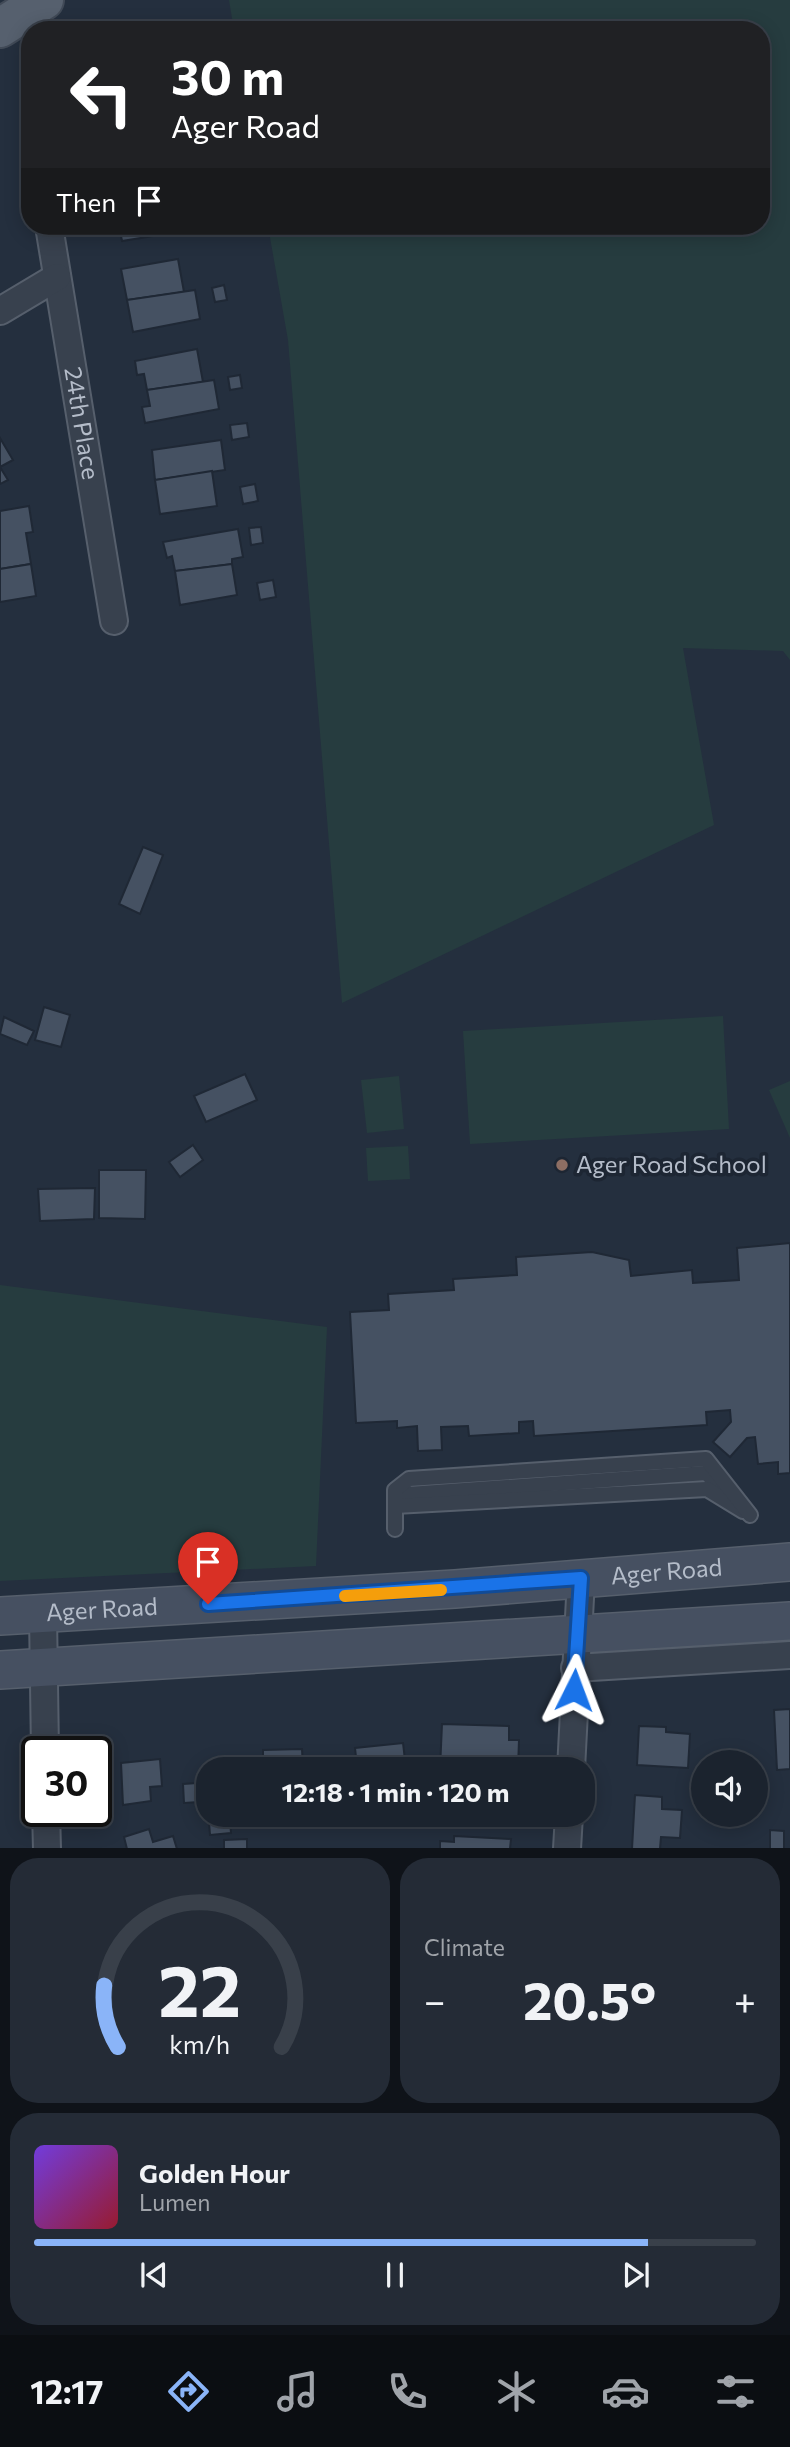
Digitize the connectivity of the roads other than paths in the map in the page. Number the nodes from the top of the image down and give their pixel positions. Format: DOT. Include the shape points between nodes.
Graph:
graph roads {
  1 [pos="44,0"];
  2 [pos="0,28"];
  3 [pos="50,235"];
  4 [pos="57,277"];
  5 [pos="0,311"];
  6 [pos="114,621"];
  7 [pos="395,1501"];
  8 [pos="395,1529"];
  9 [pos="790,1562"];
  10 [pos="581,1578"];
  11 [pos="43,1614"];
  12 [pos="0,1616"];
  13 [pos="790,1621"];
  14 [pos="576,1652"];
  15 [pos="790,1655"];
  16 [pos="42,1668"];
  17 [pos="0,1670"];
  18 [pos="44,1736"];
  19 [pos="572,1757"];
  20 [pos="46,1827"];
  21 [pos="568,1827"];
  22 [pos="47,1848"];
  23 [pos="567,1848"];
  1 -- 2 [label="main road"];
  3 -- 4 [label="street, 24th Place"];
  4 -- 5 [label="street"];
  4 -- 6 [label="street, 24th Place"];
  7 -- 7 [label="lane" via="395,1490 409,1479 706,1459 750,1516 707,1489"];
  7 -- 8 [label="lane"];
  9 -- 10 [label="main road, Ager Road"];
  10 -- 11 [label="main road, Ager Road"];
  10 -- 14 [label="street"];
  11 -- 12 [label="main road, Ager Road"];
  11 -- 16 [label="street"];
  13 -- 14 [label="main road"];
  14 -- 15 [label="street"];
  14 -- 16 [label="main road"];
  14 -- 19 [label="street"];
  16 -- 17 [label="main road"];
  16 -- 18 [label="street"];
  20 -- 22 [label="street"];
  21 -- 23 [label="street"];
}
